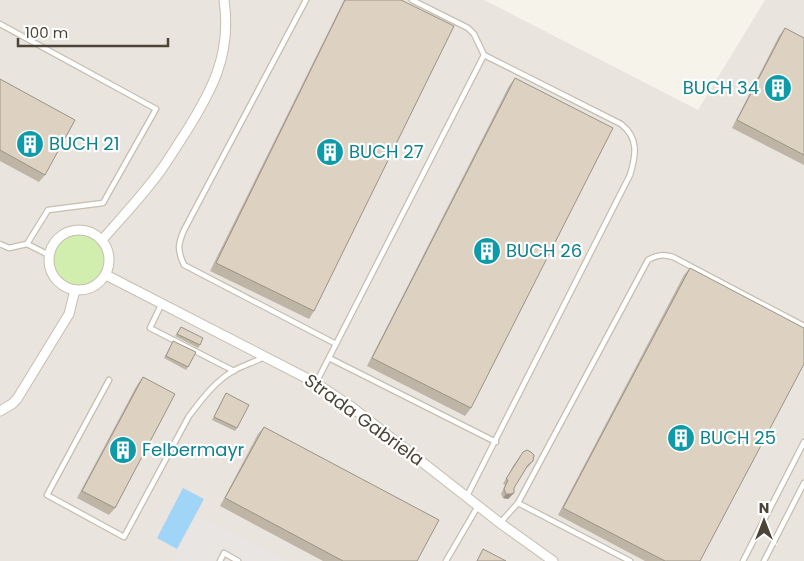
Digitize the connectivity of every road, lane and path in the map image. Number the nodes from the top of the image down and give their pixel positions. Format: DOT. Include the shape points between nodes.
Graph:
graph roads {
  1 [pos="224,0"];
  2 [pos="306,0"];
  3 [pos="412,0"];
  4 [pos="0,24"];
  5 [pos="484,55"];
  6 [pos="102,240"];
  7 [pos="0,244"];
  8 [pos="27,244"];
  9 [pos="48,255"];
  10 [pos="106,274"];
  11 [pos="75,290"];
  12 [pos="162,303"];
  13 [pos="804,326"];
  14 [pos="336,344"];
  15 [pos="266,357"];
  16 [pos="329,358"];
  17 [pos="234,371"];
  18 [pos="109,380"];
  19 [pos="316,383"];
  20 [pos="0,411"];
  21 [pos="496,442"];
  22 [pos="804,442"];
  23 [pos="804,484"];
  24 [pos="467,496"];
  25 [pos="518,503"];
  26 [pos="478,506"];
  27 [pos="500,523"];
  28 [pos="220,561"];
  29 [pos="238,561"];
  30 [pos="446,561"];
  31 [pos="554,561"];
  32 [pos="630,561"];
  33 [pos="743,561"];
  34 [pos="764,561"];
  1 -- 6 [label="street" via="224,49 207,97 163,168"];
  2 -- 14 [label="lane" via="184,230 178,253 184,265"];
  3 -- 5 [label="lane" via="468,28"];
  4 -- 8 [label="lane" via="156,109 103,203 48,210"];
  5 -- 14 [label="lane"];
  5 -- 21 [label="lane" via="621,124 632,136 635,153 630,175"];
  6 -- 9 [label="street" via="85,230 75,230 58,238"];
  6 -- 10 [label="street" via="109,257"];
  7 -- 8 [label="lane" via="9,248"];
  8 -- 9 [label="lane"];
  9 -- 11 [label="street" via="54,278"];
  10 -- 11 [label="street" via="96,286"];
  10 -- 12 [label="street, Strada Gabriela"];
  11 -- 20 [label="street" via="69,314 16,399"];
  12 -- 15 [label="street, Strada Gabriela"];
  12 -- 17 [label="lane" via="150,328"];
  13 -- 25 [label="lane" via="673,257 654,256 648,260"];
  14 -- 16 [label="lane"];
  15 -- 17 [label="lane"];
  15 -- 19 [label="street, Strada Gabriela"];
  16 -- 19 [label="lane"];
  16 -- 21 [label="lane"];
  17 -- 18 [label="lane" via="214,387 189,416 124,537 47,495"];
  19 -- 24 [label="street, Strada Gabriela"];
  21 -- 24 [label="lane"];
  22 -- 33 [label="lane"];
  23 -- 34 [label="lane"];
  24 -- 26 [label="street, Strada Gabriela"];
  25 -- 27 [label="lane"];
  25 -- 32 [label="lane"];
  26 -- 27 [label="street, Strada Gabriela"];
  26 -- 30 [label="lane"];
  27 -- 31 [label="street, Strada Gabriela"];
  28 -- 29 [label="lane" via="224,553"];
}
